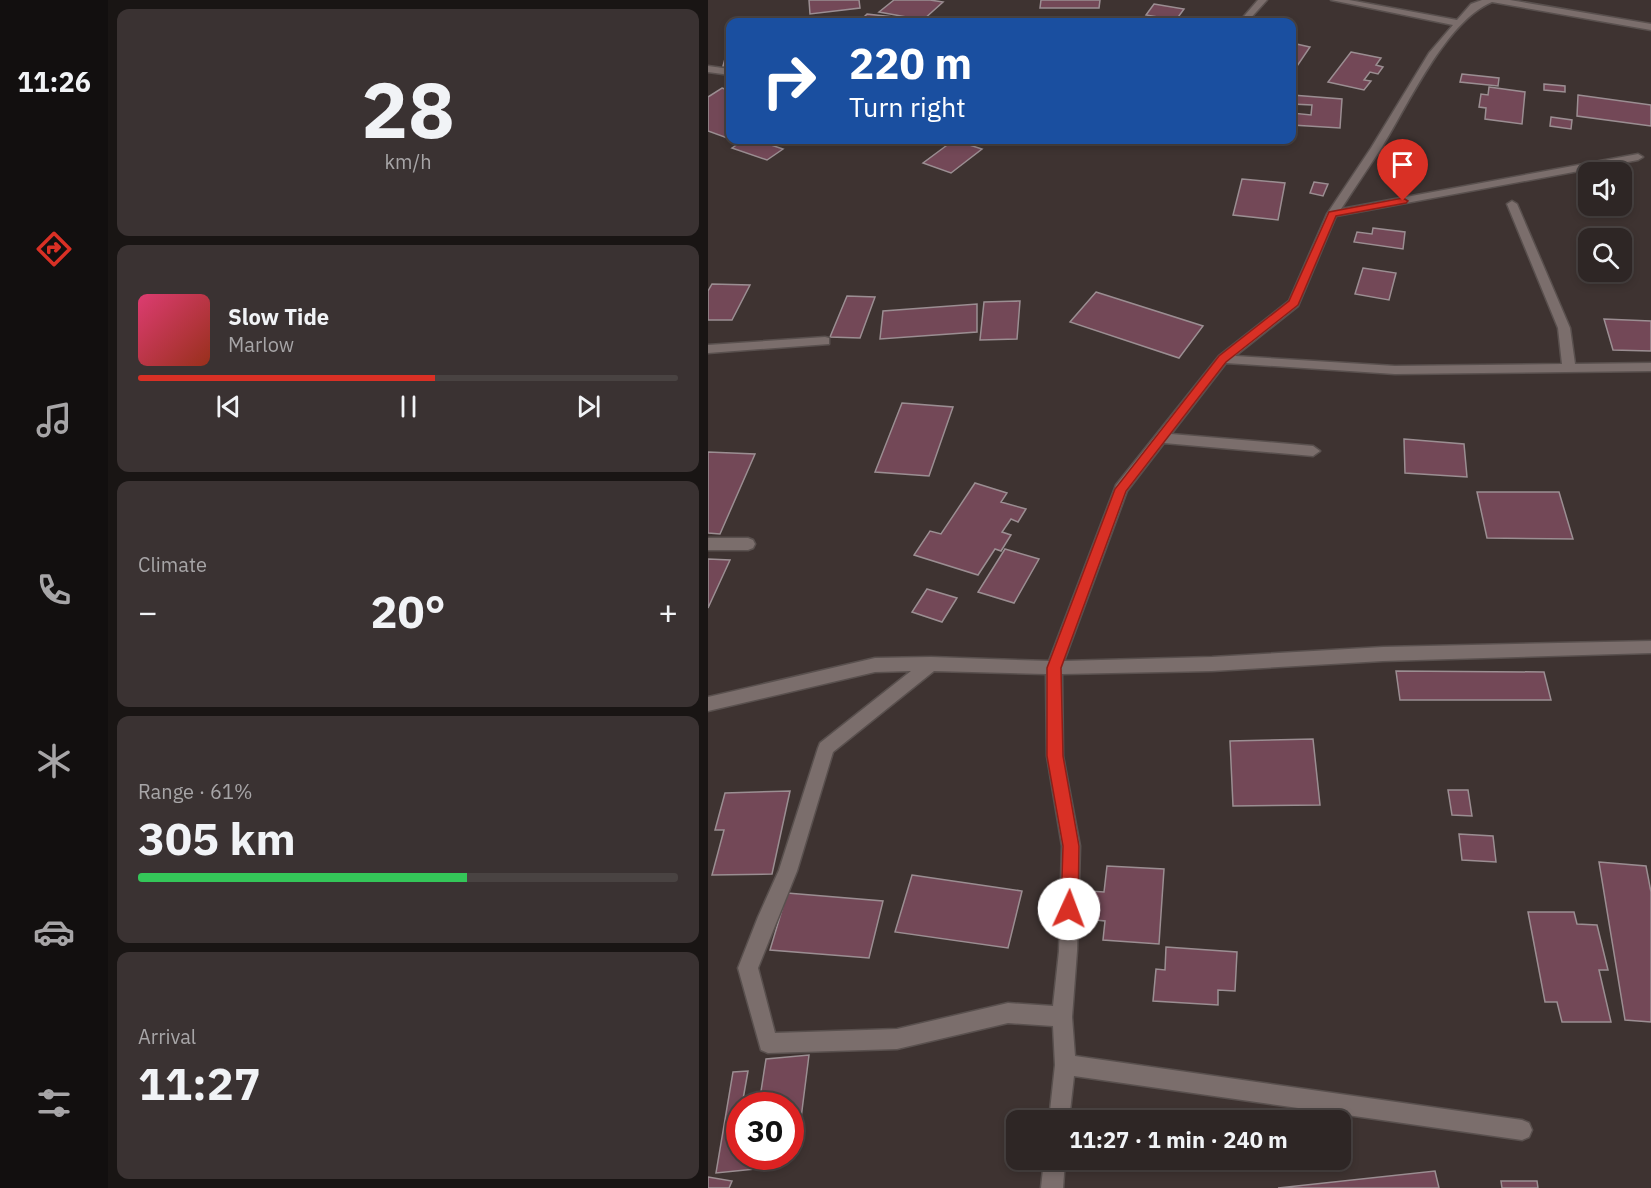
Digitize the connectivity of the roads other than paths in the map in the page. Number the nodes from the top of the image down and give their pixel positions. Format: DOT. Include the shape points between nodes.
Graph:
graph roads {
  1 [pos="1263,0"];
  2 [pos="1335,0"];
  3 [pos="1490,0"];
  4 [pos="1495,0"];
  5 [pos="1247,18"];
  6 [pos="1458,23"];
  7 [pos="1651,27"];
  8 [pos="708,69"];
  9 [pos="726,71"];
  10 [pos="1638,157"];
  11 [pos="1512,204"];
  12 [pos="1332,214"];
  13 [pos="825,341"];
  14 [pos="708,349"];
  15 [pos="1222,359"];
  16 [pos="1651,367"];
  17 [pos="1569,368"];
  18 [pos="1161,438"];
  19 [pos="1313,451"];
  20 [pos="708,544"];
  21 [pos="748,544"];
  22 [pos="1651,647"];
  23 [pos="931,664"];
  24 [pos="1054,668"];
  25 [pos="708,704"];
  26 [pos="1062,1017"];
  27 [pos="1065,1065"];
  28 [pos="1060,1110"];
  29 [pos="1522,1130"];
  30 [pos="1054,1170"];
  31 [pos="1052,1188"];
  1 -- 5 [label="street"];
  2 -- 6 [label="street"];
  3 -- 6 [label="street" via="1474,6"];
  4 -- 7 [label="street"];
  6 -- 12 [label="street" via="1433,53"];
  8 -- 9 [label="street"];
  10 -- 12 [label="street"];
  11 -- 17 [label="street" via="1564,328"];
  12 -- 15 [label="street" via="1294,303"];
  13 -- 14 [label="street"];
  15 -- 17 [label="street" via="1395,370"];
  15 -- 18 [label="street"];
  16 -- 17 [label="street"];
  18 -- 19 [label="street"];
  18 -- 24 [label="street" via="1121,489"];
  20 -- 21 [label="street"];
  22 -- 24 [label="street"];
  23 -- 24 [label="street"];
  23 -- 25 [label="street" via="875,665"];
  23 -- 26 [label="street" via="826,748 788,871 748,968 768,1043 897,1039 1008,1013"];
  24 -- 26 [label="street" via="1055,756 1071,846"];
  26 -- 27 [label="street"];
  27 -- 28 [label="street"];
  27 -- 29 [label="street"];
  30 -- 31 [label="street"];
}
